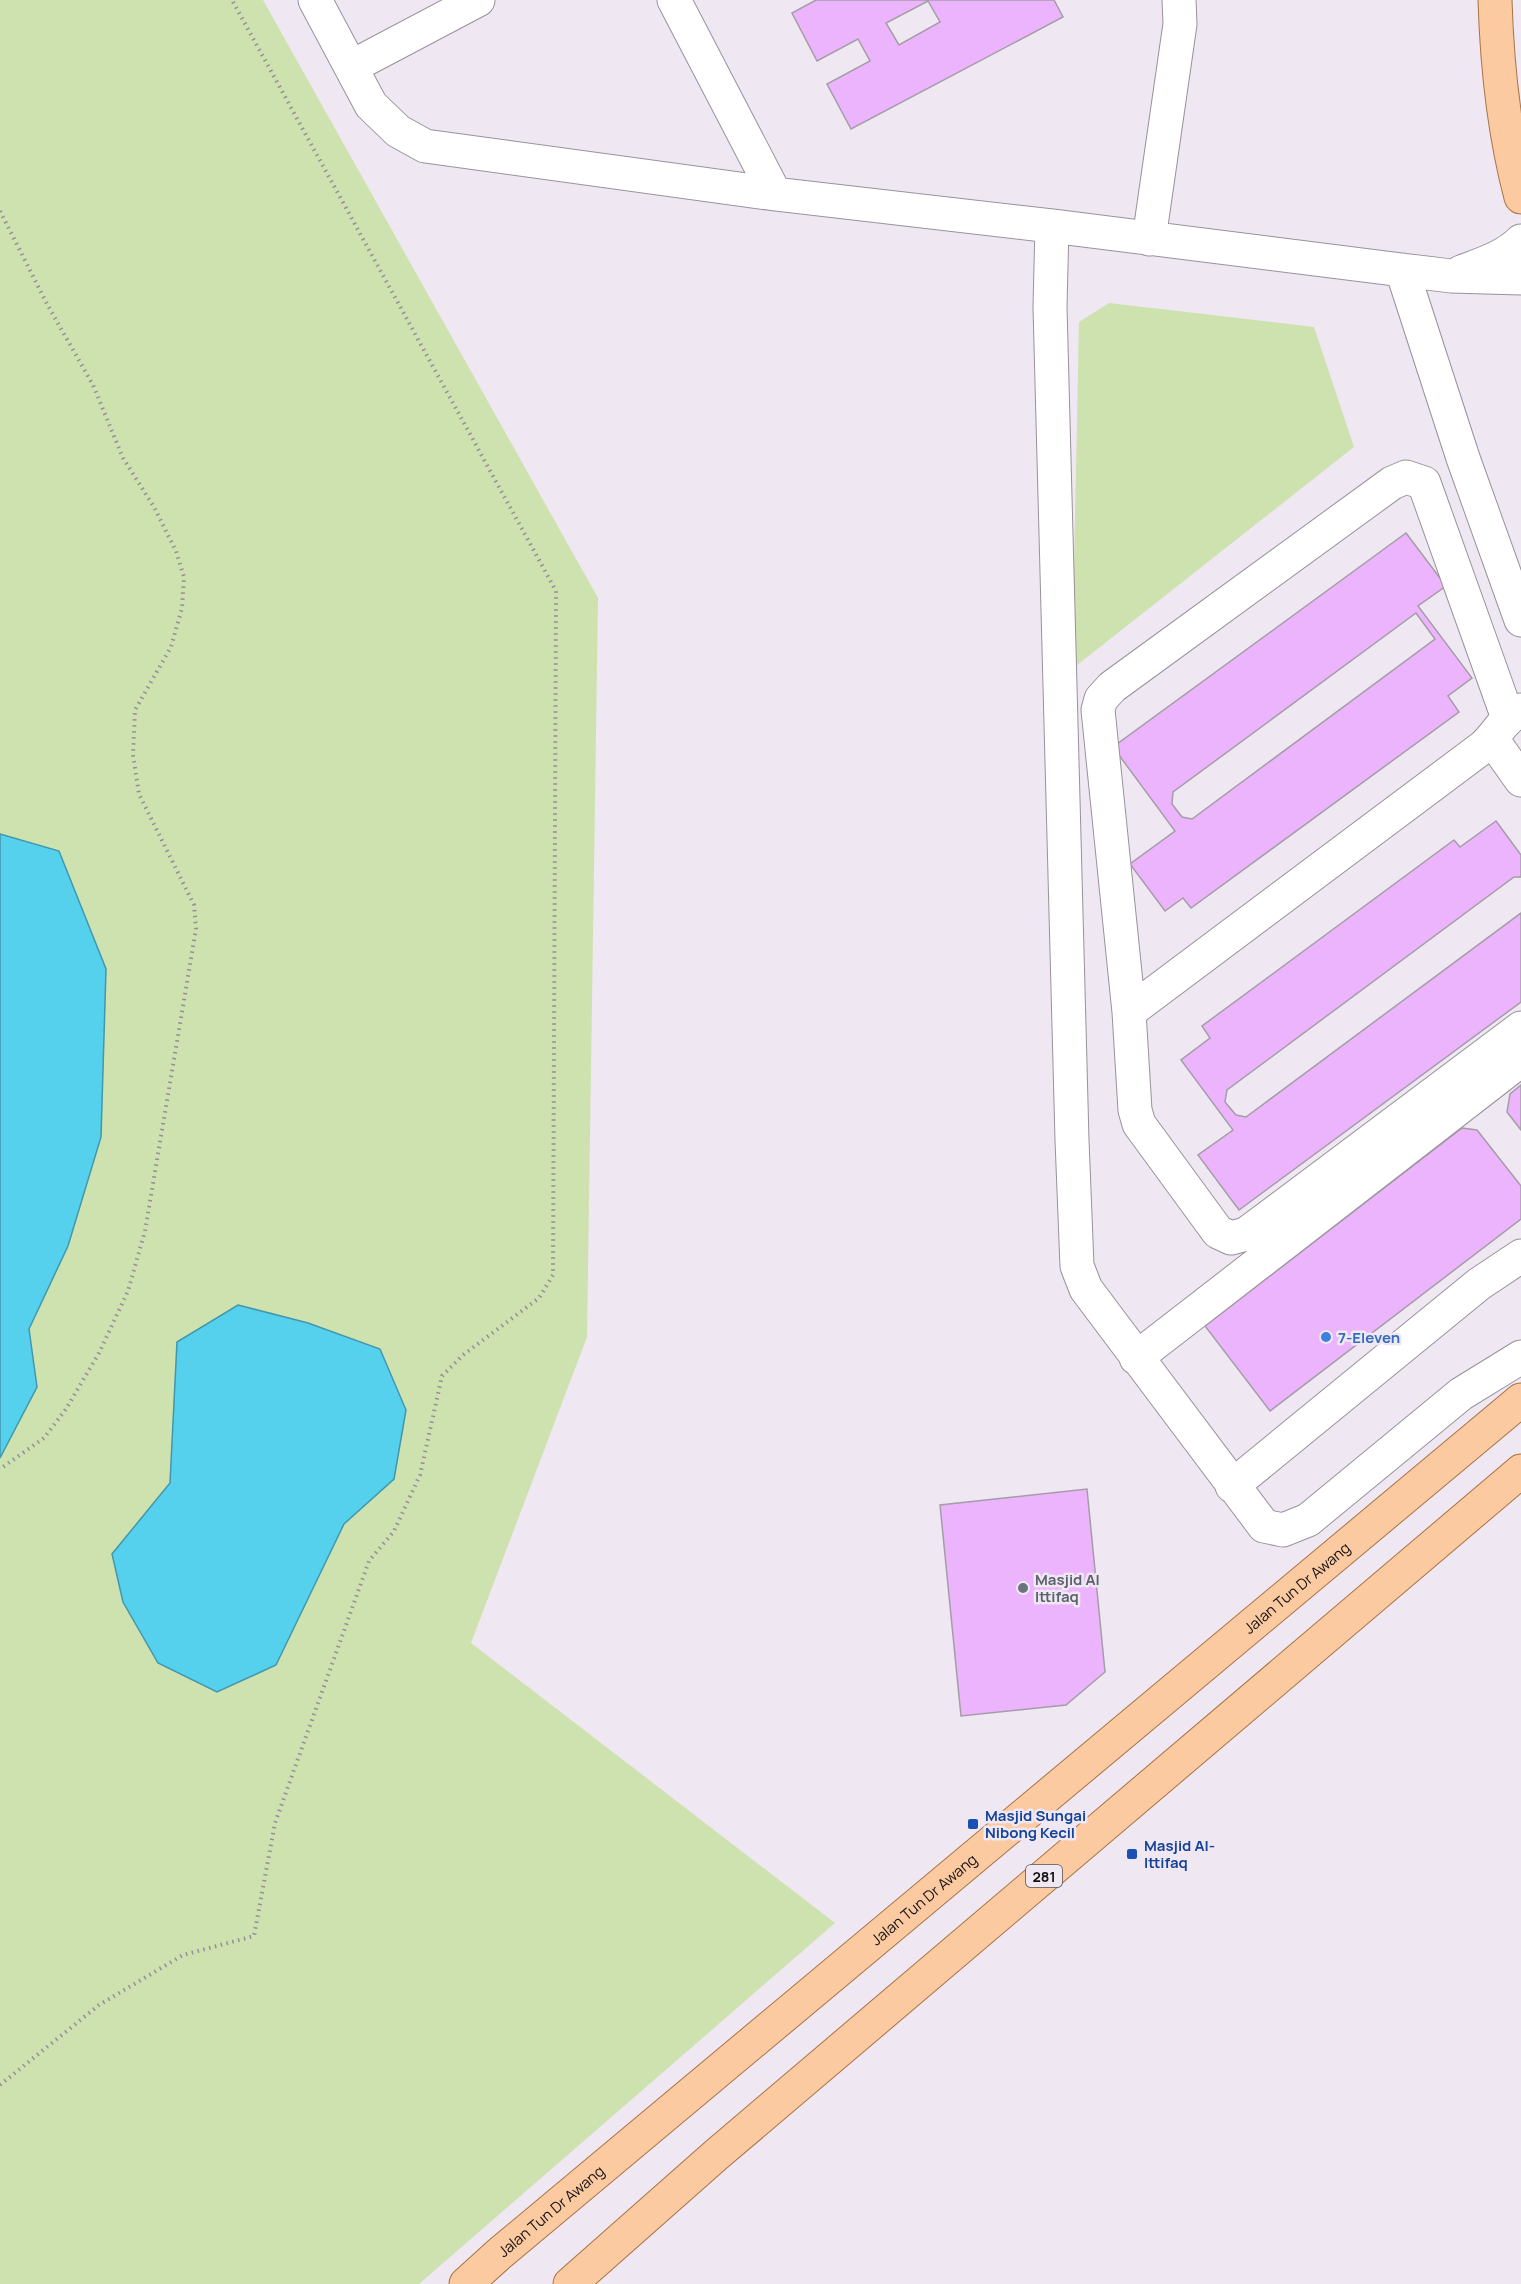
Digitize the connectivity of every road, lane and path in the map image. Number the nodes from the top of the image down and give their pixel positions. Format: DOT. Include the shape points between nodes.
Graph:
graph roads {
  1 [pos="232,0"];
  2 [pos="315,0"];
  3 [pos="478,0"];
  4 [pos="674,0"];
  5 [pos="1179,0"];
  6 [pos="1495,0"];
  7 [pos="351,68"];
  8 [pos="776,194"];
  9 [pos="1521,197"];
  10 [pos="0,212"];
  11 [pos="1052,226"];
  12 [pos="1149,238"];
  13 [pos="1521,241"];
  14 [pos="1402,270"];
  15 [pos="1451,276"];
  16 [pos="1521,278"];
  17 [pos="1521,620"];
  18 [pos="1507,723"];
  19 [pos="1521,780"];
  20 [pos="1129,1012"];
  21 [pos="1521,1028"];
  22 [pos="1521,1060"];
  23 [pos="1521,1256"];
  24 [pos="1521,1357"];
  25 [pos="1136,1358"];
  26 [pos="1521,1400"];
  27 [pos="0,1469"];
  28 [pos="1521,1471"];
  29 [pos="1232,1486"];
  30 [pos="0,2085"];
  31 [pos="466,2284"];
  32 [pos="570,2284"];
  1 -- 30 [label="path" via="556,591 553,1275 539,1298 442,1376 420,1475 394,1531 369,1561 275,1823 254,1936 183,1955 99,2005"];
  2 -- 7 [label="street"];
  3 -- 7 [label="street"];
  4 -- 8 [label="street"];
  5 -- 12 [label="street" via="1180,24"];
  6 -- 9 [label="main road" via="1496,46 1512,163"];
  7 -- 8 [label="street" via="371,105 398,131 425,146"];
  8 -- 11 [label="street"];
  10 -- 27 [label="path" via="93,385 123,458 177,551 184,577 182,608 171,647 135,710 133,755 138,794 194,905 196,929 145,1231 128,1291 66,1410 44,1438"];
  11 -- 12 [label="street"];
  11 -- 25 [label="street" via="1050,307 1077,1266 1086,1289"];
  12 -- 14 [label="street"];
  13 -- 15 [label="street" via="1491,261"];
  14 -- 15 [label="street"];
  14 -- 17 [label="street"];
  15 -- 16 [label="street"];
  18 -- 19 [label="street"];
  18 -- 20 [label="street"];
  18 -- 20 [label="street" via="1424,483 1406,477 1392,483 1112,687 1101,699 1098,710"];
  20 -- 21 [label="street" via="1139,1124 1218,1232 1231,1238 1246,1234"];
  22 -- 25 [label="street"];
  23 -- 29 [label="street" via="1479,1284"];
  24 -- 29 [label="street" via="1470,1387 1308,1520 1283,1530 1264,1526"];
  25 -- 29 [label="street"];
  26 -- 31 [label="main road, Jalan Tun Dr Awang"];
  28 -- 32 [label="main road, 281"];
}
